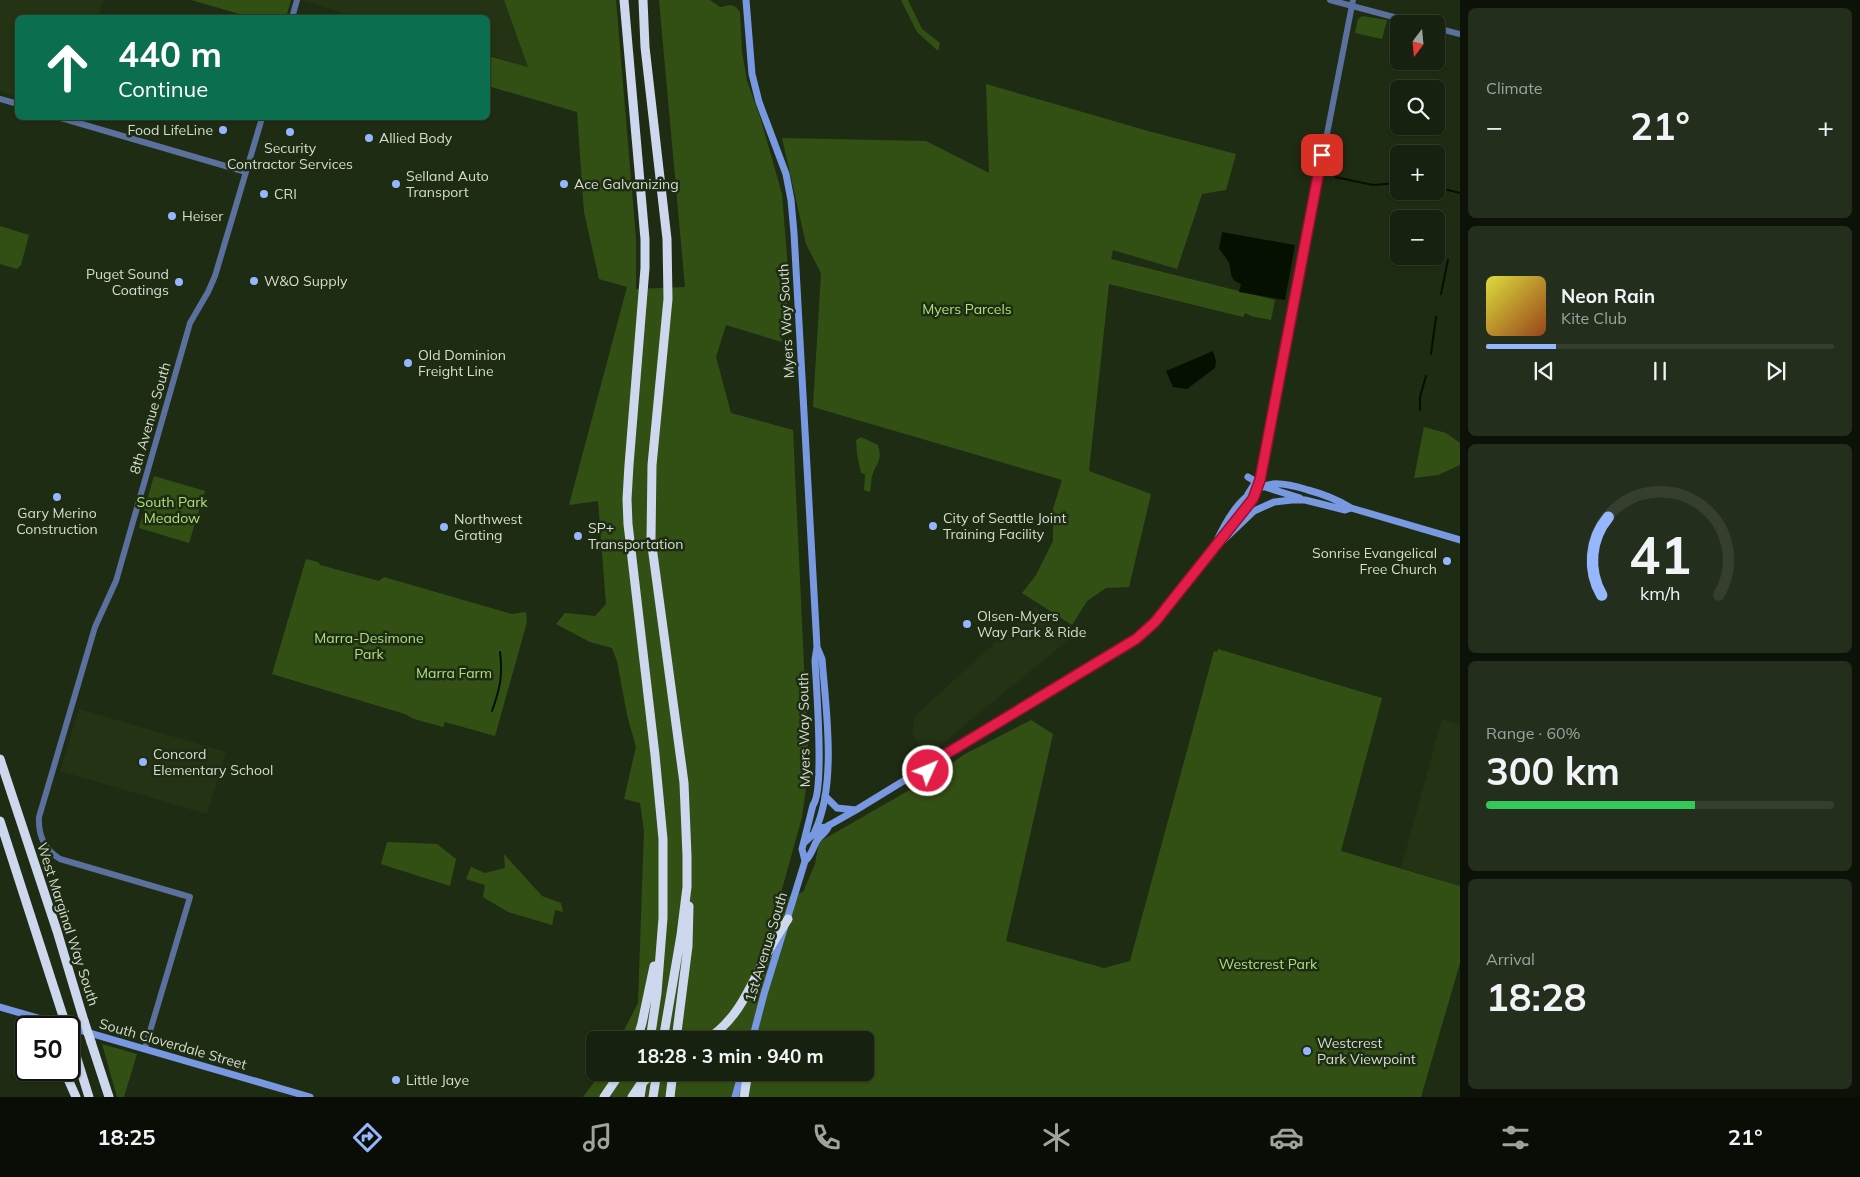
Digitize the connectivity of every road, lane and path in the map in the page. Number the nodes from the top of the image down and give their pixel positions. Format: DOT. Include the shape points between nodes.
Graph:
graph roads {
  1 [pos="298,0"];
  2 [pos="624,0"];
  3 [pos="643,0"];
  4 [pos="746,0"];
  5 [pos="1330,0"];
  6 [pos="1352,3"];
  7 [pos="293,15"];
  8 [pos="1391,15"];
  9 [pos="1445,30"];
  10 [pos="1460,34"];
  11 [pos="0,99"];
  12 [pos="15,103"];
  13 [pos="68,120"];
  14 [pos="261,120"];
  15 [pos="246,172"];
  16 [pos="1248,478"];
  17 [pos="1259,484"];
  18 [pos="1304,500"];
  19 [pos="1351,508"];
  20 [pos="1460,540"];
  21 [pos="1213,550"];
  22 [pos="817,648"];
  23 [pos="0,759"];
  24 [pos="825,796"];
  25 [pos="816,802"];
  26 [pos="856,810"];
  27 [pos="0,822"];
  28 [pos="829,825"];
  29 [pos="818,829"];
  30 [pos="802,849"];
  31 [pos="807,858"];
  32 [pos="687,887"];
  33 [pos="788,919"];
  34 [pos="661,934"];
  35 [pos="0,1007"];
  36 [pos="26,1016"];
  37 [pos="63,1016"];
  38 [pos="640,1031"];
  39 [pos="651,1031"];
  40 [pos="666,1031"];
  41 [pos="677,1031"];
  42 [pos="719,1031"];
  43 [pos="754,1031"];
  44 [pos="80,1032"];
  45 [pos="145,1048"];
  46 [pos="80,1066"];
  47 [pos="69,1081"];
  48 [pos="615,1081"];
  49 [pos="617,1081"];
  50 [pos="643,1081"];
  51 [pos="646,1081"];
  52 [pos="655,1081"];
  53 [pos="672,1081"];
  54 [pos="739,1081"];
  55 [pos="747,1081"];
  56 [pos="307,1096"];
  57 [pos="76,1097"];
  58 [pos="90,1097"];
  59 [pos="109,1097"];
  60 [pos="604,1097"];
  61 [pos="610,1097"];
  62 [pos="632,1097"];
  63 [pos="640,1097"];
  64 [pos="653,1097"];
  65 [pos="670,1097"];
  66 [pos="735,1097"];
  67 [pos="744,1097"];
  1 -- 7 [label="street"];
  2 -- 34 [label="highway" via="645,239 629,465 628,524 663,839"];
  3 -- 32 [label="highway" via="668,270 652,465 652,539 684,782"];
  4 -- 22 [label="main road, Myers Way South" via="752,74 786,174 791,200"];
  5 -- 6 [label="street"];
  6 -- 8 [label="street"];
  6 -- 17 [label="street"];
  9 -- 10 [label="street"];
  11 -- 12 [label="street"];
  13 -- 15 [label="street"];
  14 -- 15 [label="street, 8th Avenue South"];
  15 -- 45 [label="street, 8th Avenue South" via="215,276 190,323 116,581 95,628 39,817 44,844 65,862 190,897"];
  16 -- 17 [label="main road"];
  17 -- 18 [label="main road"];
  17 -- 19 [label="main road" via="1294,486"];
  17 -- 21 [label="street" via="1253,499"];
  17 -- 21 [label="main road" via="1223,526"];
  18 -- 19 [label="main road" via="1345,510"];
  18 -- 21 [label="main road" via="1280,500 1254,510"];
  19 -- 20 [label="main road"];
  21 -- 26 [label="main road" via="1155,622 1136,639 946,754 940,763 915,779 905,780"];
  22 -- 24 [label="main road, Myers Way South" via="822,658 828,738"];
  22 -- 25 [label="main road, Myers Way South" via="819,784"];
  23 -- 59 [label="highway, West Marginal Way South, bridge"];
  24 -- 26 [label="main road" via="837,808"];
  24 -- 29 [label="main road, Myers Way South"];
  25 -- 29 [label="main road"];
  25 -- 30 [label="main road, Myers Way South"];
  26 -- 28 [label="main road"];
  27 -- 37 [label="highway, bridge"];
  28 -- 29 [label="main road"];
  28 -- 31 [label="main road"];
  29 -- 30 [label="main road"];
  29 -- 31 [label="main road, Myers Way South"];
  30 -- 31 [label="main road, Myers Way South"];
  31 -- 33 [label="main road, 1st Avenue South"];
  32 -- 40 [label="highway"];
  32 -- 41 [label="highway" via="688,946"];
  33 -- 42 [label="highway" via="739,1008"];
  33 -- 43 [label="main road, 1st Avenue South"];
  34 -- 38 [label="highway"];
  34 -- 39 [label="highway"];
  35 -- 36 [label="main road, South Cloverdale Street"];
  44 -- 45 [label="main road, South Cloverdale Street"];
  45 -- 56 [label="main road, South Cloverdale Street"];
  46 -- 58 [label="highway"];
  47 -- 57 [label="highway"];
  48 -- 60 [label="highway"];
  49 -- 61 [label="highway"];
  50 -- 63 [label="highway"];
  51 -- 62 [label="highway, bridge"];
  52 -- 64 [label="highway"];
  53 -- 65 [label="highway"];
  54 -- 66 [label="main road"];
  55 -- 67 [label="highway"];
}
